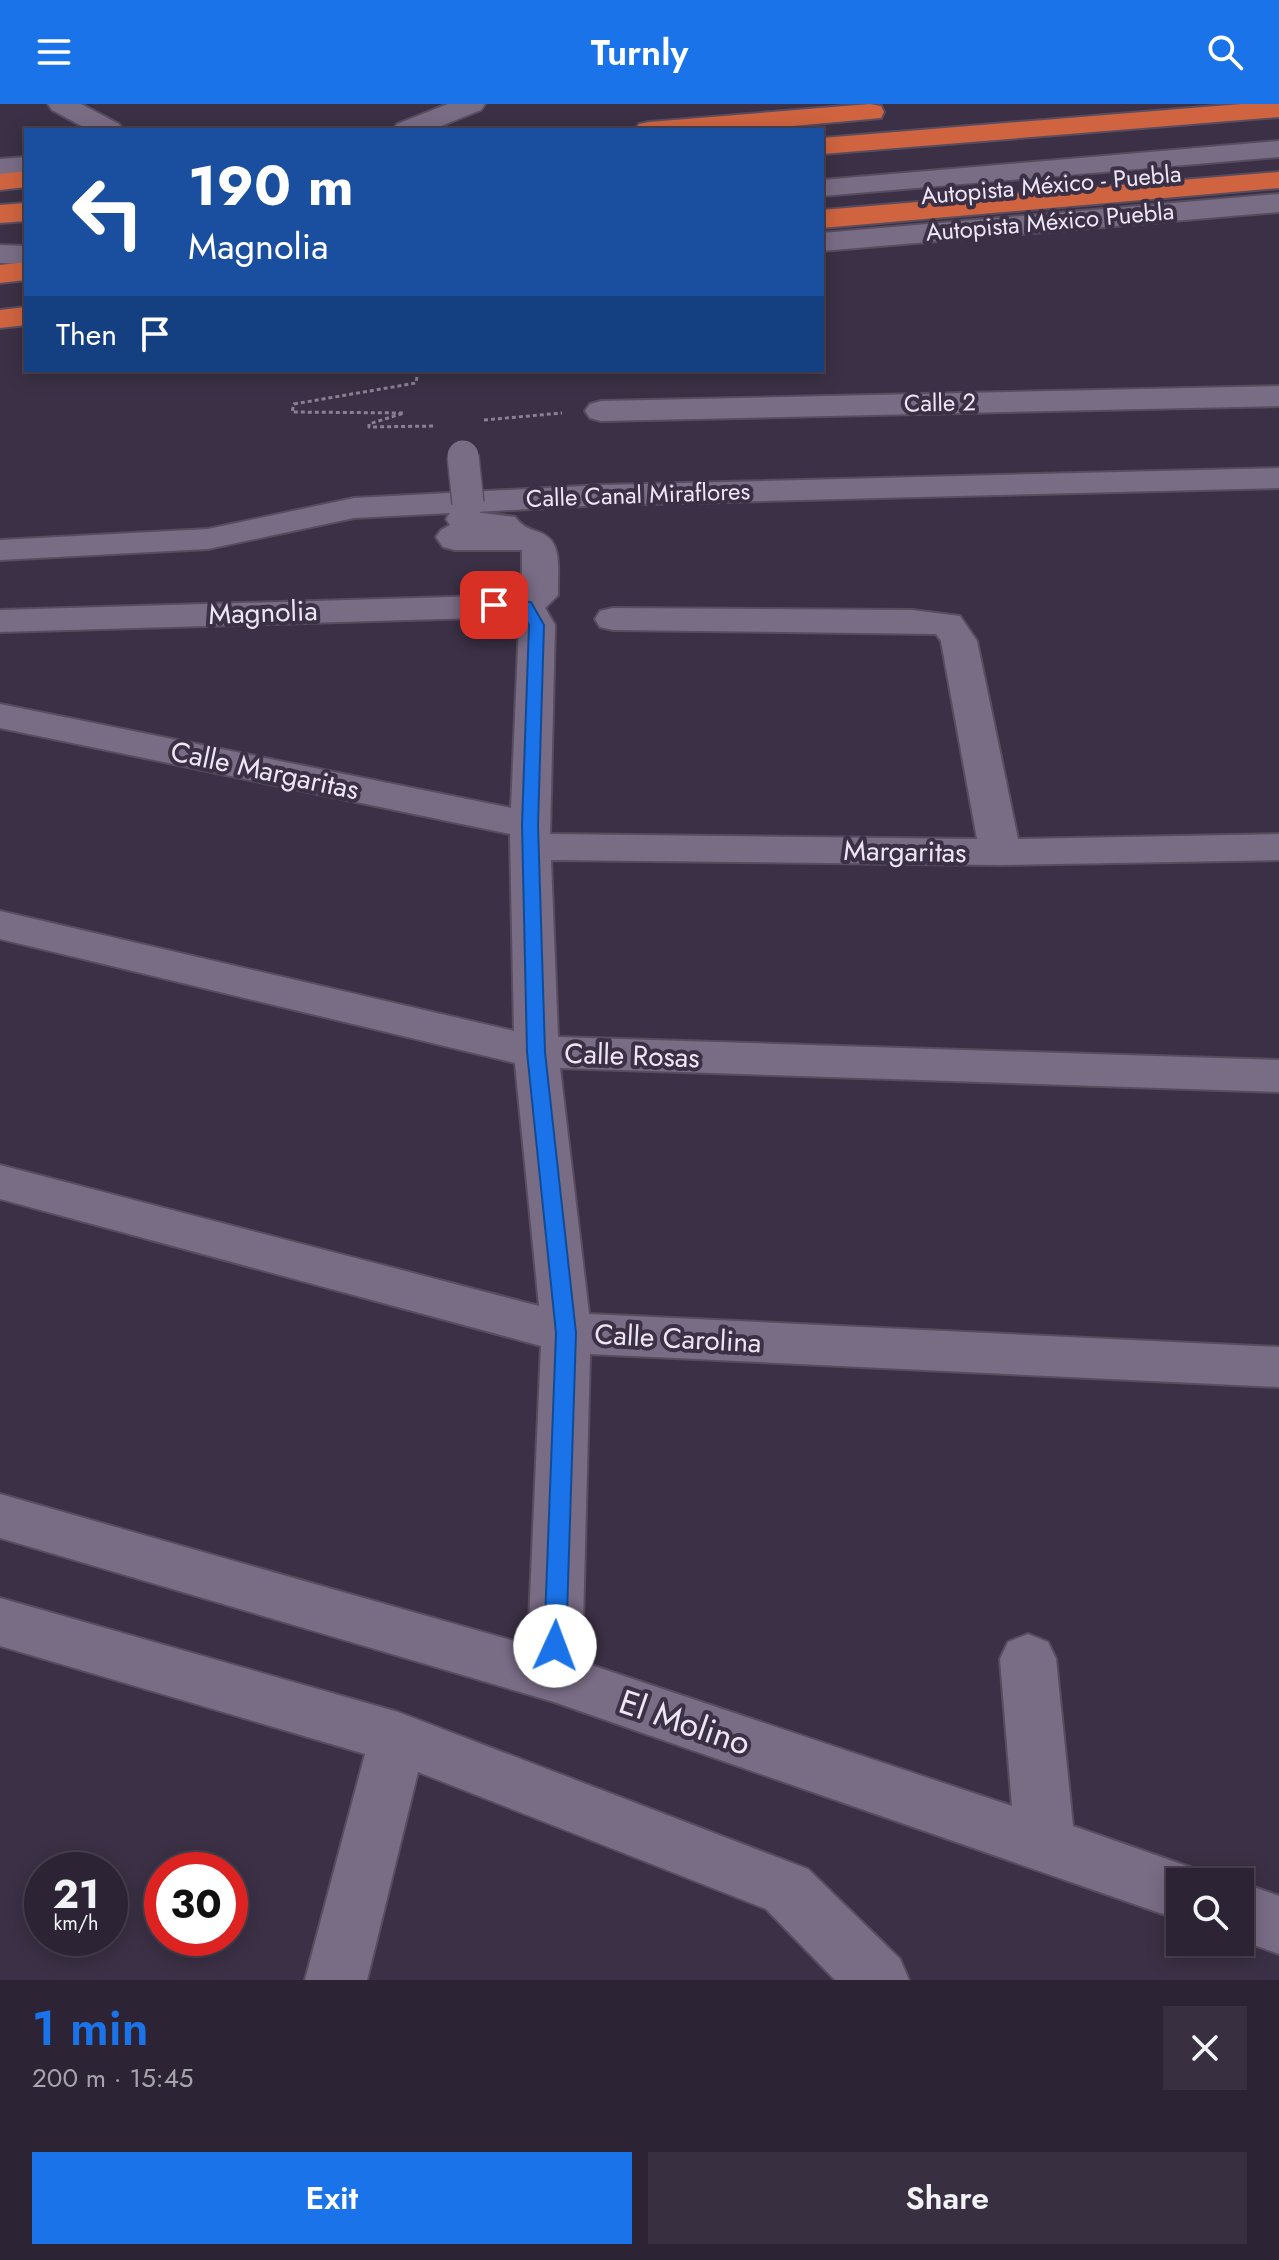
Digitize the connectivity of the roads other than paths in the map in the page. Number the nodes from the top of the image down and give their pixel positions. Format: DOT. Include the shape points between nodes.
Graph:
graph roads {
  1 [pos="61,104"];
  2 [pos="472,104"];
  3 [pos="1279,109"];
  4 [pos="900,110"];
  5 [pos="106,120"];
  6 [pos="412,128"];
  7 [pos="674,128"];
  8 [pos="1279,136"];
  9 [pos="824,146"];
  10 [pos="1279,149"];
  11 [pos="24,165"];
  12 [pos="1279,165"];
  13 [pos="0,167"];
  14 [pos="824,174"];
  15 [pos="24,179"];
  16 [pos="1279,180"];
  17 [pos="0,182"];
  18 [pos="824,188"];
  19 [pos="1279,203"];
  20 [pos="824,204"];
  21 [pos="24,212"];
  22 [pos="0,214"];
  23 [pos="824,219"];
  24 [pos="0,240"];
  25 [pos="24,241"];
  26 [pos="824,242"];
  27 [pos="0,254"];
  28 [pos="24,255"];
  29 [pos="24,271"];
  30 [pos="0,274"];
  31 [pos="24,292"];
  32 [pos="0,295"];
  33 [pos="24,316"];
  34 [pos="0,319"];
  35 [pos="1279,396"];
  36 [pos="601,411"];
  37 [pos="463,456"];
  38 [pos="1279,478"];
  39 [pos="0,550"];
  40 [pos="526,606"];
  41 [pos="613,619"];
  42 [pos="0,621"];
  43 [pos="0,716"];
  44 [pos="530,836"];
  45 [pos="1279,847"];
  46 [pos="1000,852"];
  47 [pos="0,925"];
  48 [pos="536,1052"];
  49 [pos="1279,1076"];
  50 [pos="0,1182"];
  51 [pos="566,1333"];
  52 [pos="1279,1367"];
  53 [pos="0,1516"];
  54 [pos="0,1622"];
  55 [pos="1028,1659"];
  56 [pos="554,1677"];
  57 [pos="398,1738"];
  58 [pos="1045,1845"];
  59 [pos="1166,1886"];
  60 [pos="1254,1916"];
  61 [pos="1279,1925"];
  62 [pos="336,1980"];
  63 [pos="878,1980"];
  1 -- 5 [label="street"];
  2 -- 6 [label="street"];
  3 -- 9 [label="highway"];
  4 -- 7 [label="highway"];
  8 -- 14 [label="street"];
  10 -- 18 [label="street"];
  11 -- 13 [label="street"];
  12 -- 20 [label="highway, Autopista México - Puebla"];
  15 -- 17 [label="highway"];
  16 -- 23 [label="highway, Autopista México Puebla"];
  19 -- 26 [label="street, Autopista México Puebla"];
  21 -- 22 [label="highway"];
  24 -- 25 [label="street"];
  27 -- 28 [label="street"];
  29 -- 30 [label="highway"];
  31 -- 32 [label="highway"];
  33 -- 34 [label="highway"];
  35 -- 36 [label="street, Calle 2"];
  37 -- 40 [label="street, bridge" via="469,524 503,524 507,529 453,537 526,539 539,545 540,595"];
  38 -- 39 [label="street, Calle Canal Miraflores" via="602,495 354,508 208,539"];
  40 -- 42 [label="street, Magnolia"];
  40 -- 44 [label="street" via="537,625"];
  41 -- 46 [label="street" via="947,624 959,641"];
  43 -- 44 [label="street, Calle Margaritas"];
  44 -- 46 [label="street, Margaritas"];
  44 -- 48 [label="street"];
  45 -- 46 [label="street, Margaritas"];
  47 -- 48 [label="street, Calle Rosas"];
  48 -- 49 [label="street, Calle Rosas"];
  48 -- 51 [label="street"];
  50 -- 51 [label="street, Calle Carolina"];
  51 -- 52 [label="street, Calle Carolina"];
  51 -- 56 [label="street"];
  53 -- 56 [label="street, El Molino"];
  54 -- 57 [label="street"];
  55 -- 58 [label="street"];
  56 -- 58 [label="street, El Molino"];
  57 -- 62 [label="street"];
  57 -- 63 [label="street" via="787,1889"];
  58 -- 59 [label="street, El Molino"];
  60 -- 61 [label="street"];
}
